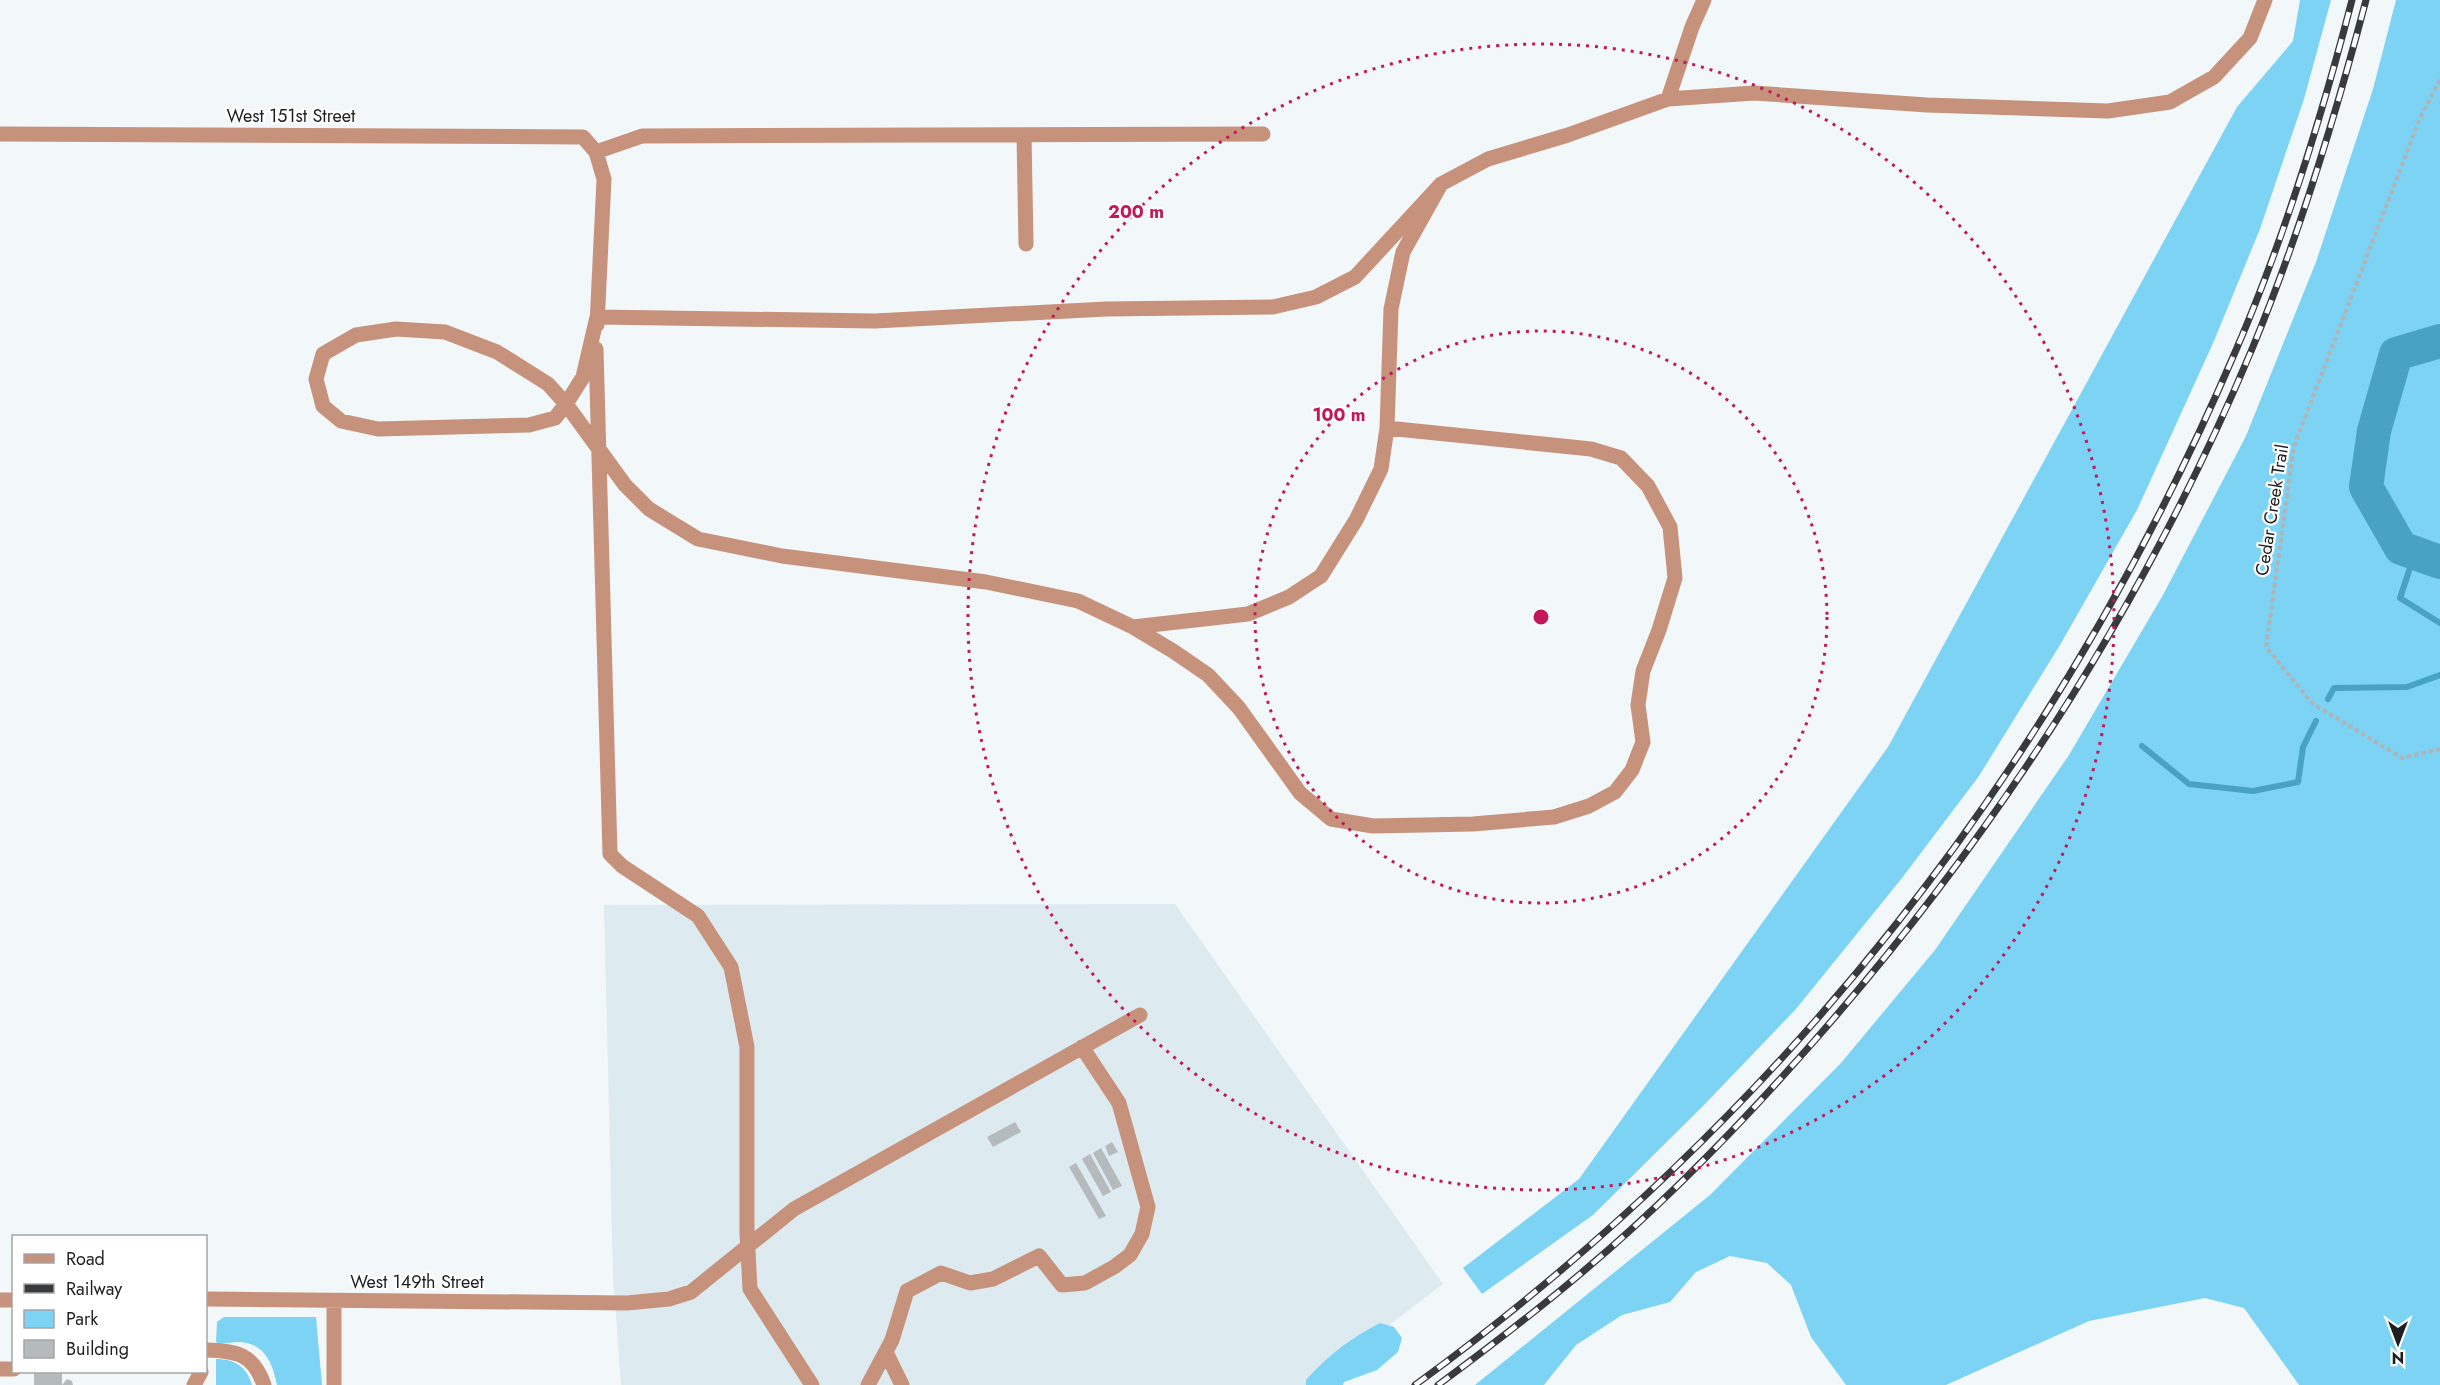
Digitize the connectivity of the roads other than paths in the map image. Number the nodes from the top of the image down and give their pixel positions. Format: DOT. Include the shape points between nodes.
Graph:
graph roads {
  1 [pos="1704,0"];
  2 [pos="2265,0"];
  3 [pos="1668,99"];
  4 [pos="0,134"];
  5 [pos="1263,134"];
  6 [pos="1024,135"];
  7 [pos="596,152"];
  8 [pos="1441,184"];
  9 [pos="1026,244"];
  10 [pos="597,317"];
  11 [pos="566,404"];
  12 [pos="1387,428"];
  13 [pos="598,448"];
  14 [pos="1133,627"];
  15 [pos="1140,1015"];
  16 [pos="1082,1047"];
  17 [pos="748,1246"];
  18 [pos="207,1299"];
  19 [pos="334,1300"];
  20 [pos="207,1350"];
  21 [pos="886,1352"];
  22 [pos="264,1385"];
  23 [pos="334,1385"];
  24 [pos="812,1385"];
  25 [pos="868,1385"];
  26 [pos="902,1385"];
  1 -- 3 [label="street"];
  2 -- 3 [label="street" via="2250,38 2214,77 2170,102 2108,111 1927,105 1754,93"];
  3 -- 8 [label="street" via="1488,159"];
  4 -- 7 [label="street, West 151st Street" via="583,137"];
  5 -- 6 [label="street"];
  6 -- 7 [label="street" via="642,136"];
  6 -- 9 [label="street"];
  7 -- 10 [label="street" via="604,179"];
  8 -- 10 [label="street" via="1355,276 1317,297 1272,307 1106,309 875,321"];
  8 -- 12 [label="street" via="1403,252 1390,309"];
  10 -- 11 [label="street" via="583,377"];
  10 -- 13 [label="street"];
  11 -- 11 [label="street" via="548,384 497,352 445,332 396,329 356,335 323,354 316,379 323,406 341,422 378,429 529,425 555,418"];
  11 -- 13 [label="street"];
  12 -- 14 [label="street" via="1381,469 1356,520 1321,576 1289,597 1248,614"];
  12 -- 14 [label="street" via="1591,449 1621,458 1648,486 1670,527 1675,578 1643,671 1638,705 1643,742 1632,770 1615,792 1589,806 1554,817 1373,826 1331,819 1300,793 1239,708 1208,675"];
  13 -- 14 [label="street" via="648,509 698,539 782,556 986,582 1078,601"];
  13 -- 17 [label="street" via="610,854 698,916 731,966 747,1047"];
  15 -- 16 [label="street, West 149th Street"];
  16 -- 17 [label="street, West 149th Street" via="794,1209"];
  16 -- 21 [label="street" via="1119,1103 1148,1207 1142,1234 1130,1255 1085,1283 1062,1285 1039,1256 993,1279 970,1283 941,1273 907,1291"];
  17 -- 19 [label="street, West 149th Street" via="691,1292 669,1299 627,1303"];
  17 -- 24 [label="street" via="750,1289"];
  18 -- 19 [label="street, West 149th Street"];
  19 -- 23 [label="street"];
  20 -- 22 [label="street" via="238,1353 250,1359"];
  21 -- 25 [label="street"];
  21 -- 26 [label="street"];
}
